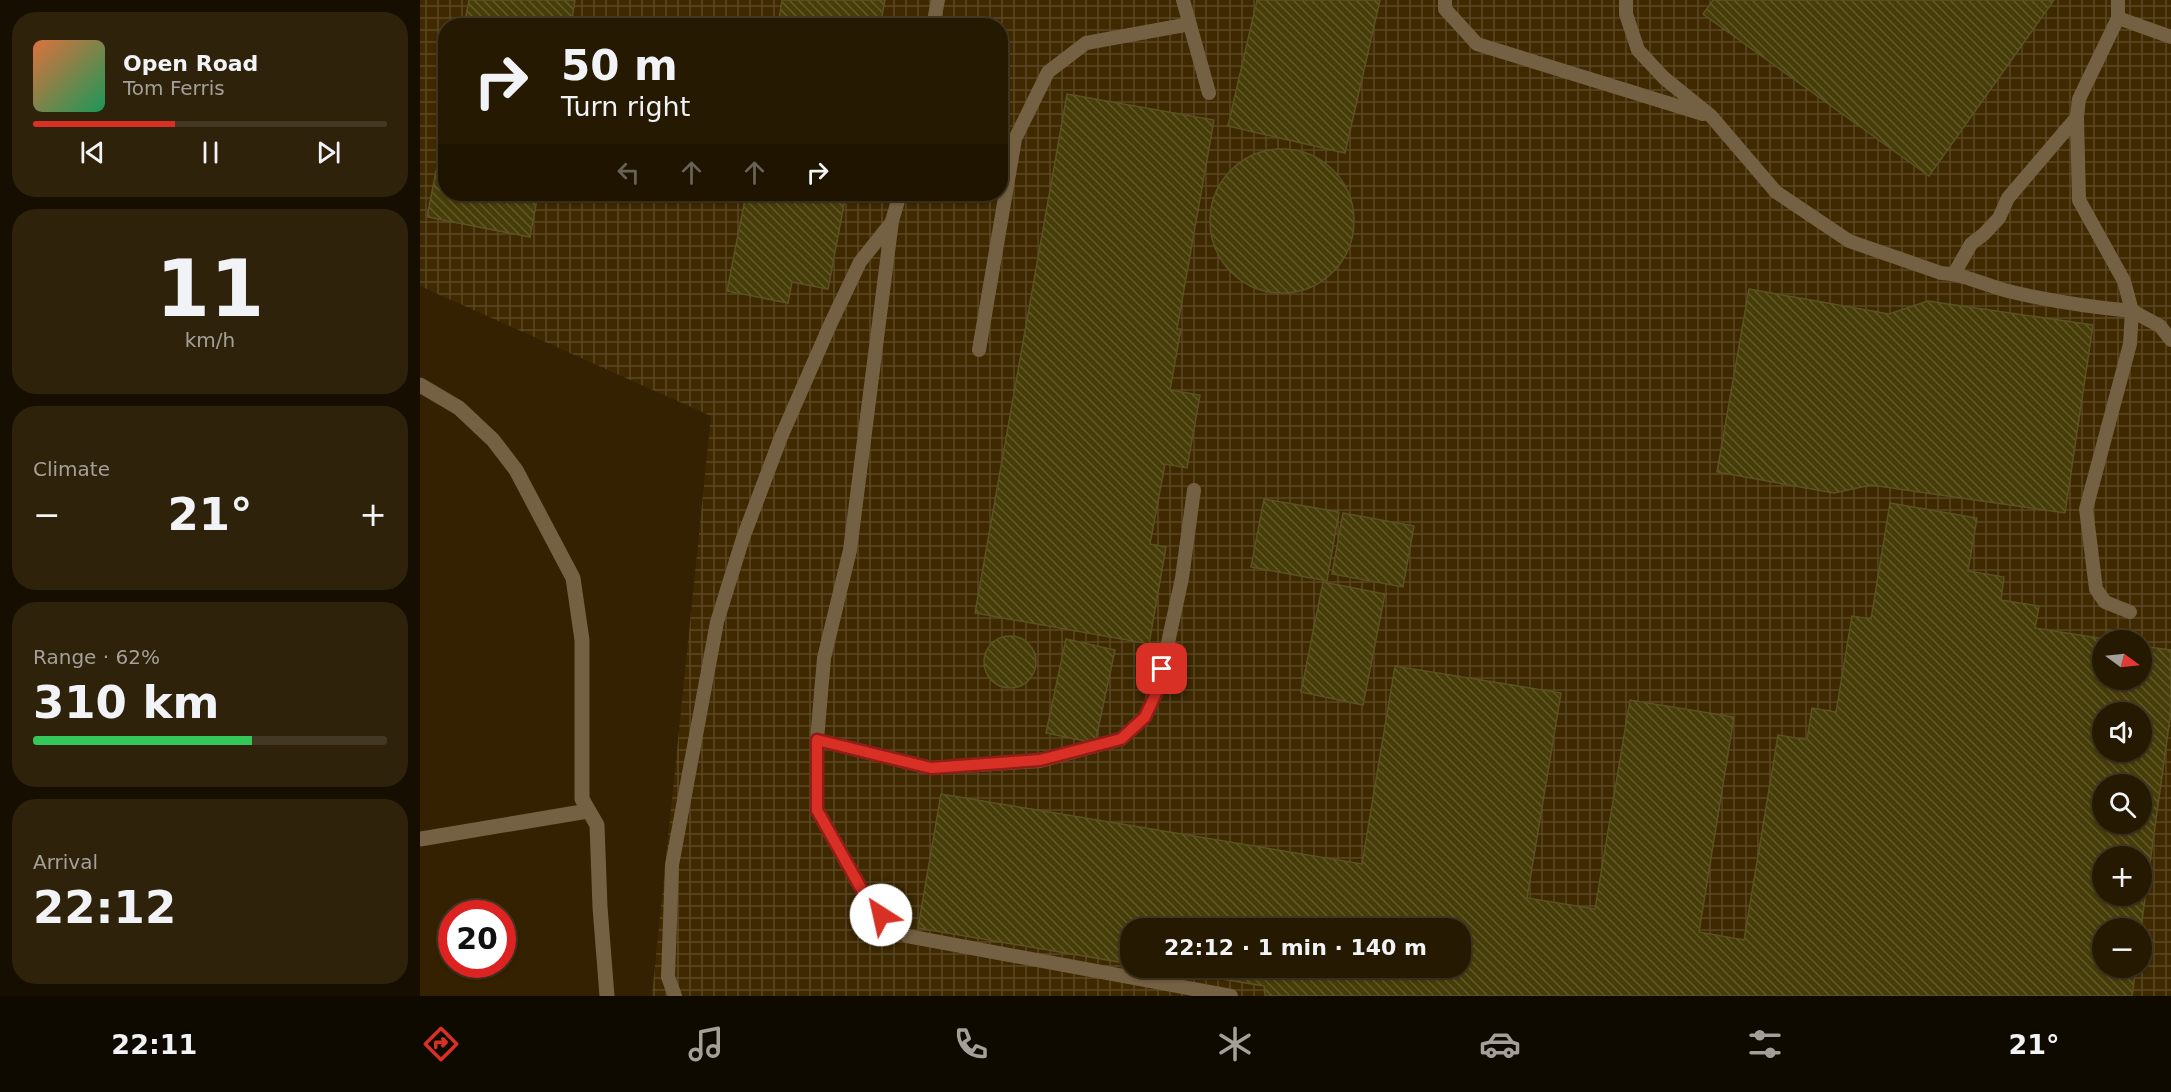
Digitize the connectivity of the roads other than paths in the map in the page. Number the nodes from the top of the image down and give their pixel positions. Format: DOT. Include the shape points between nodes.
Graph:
graph roads {
  1 [pos="938,0"];
  2 [pos="1183,0"];
  3 [pos="1445,0"];
  4 [pos="1626,0"];
  5 [pos="2118,0"];
  6 [pos="935,18"];
  7 [pos="2118,18"];
  8 [pos="1190,24"];
  9 [pos="2171,37"];
  10 [pos="1209,93"];
  11 [pos="1711,116"];
  12 [pos="2076,117"];
  13 [pos="1008,180"];
  14 [pos="898,201"];
  15 [pos="1004,201"];
  16 [pos="892,221"];
  17 [pos="1954,274"];
  18 [pos="2132,311"];
  19 [pos="2171,340"];
  20 [pos="979,350"];
  21 [pos="420,385"];
  22 [pos="1194,490"];
  23 [pos="2130,612"];
  24 [pos="817,740"];
  25 [pos="588,811"];
  26 [pos="420,839"];
  27 [pos="607,996"];
  28 [pos="675,996"];
  29 [pos="1232,996"];
  1 -- 6 [label="lane"];
  2 -- 8 [label="lane"];
  3 -- 11 [label="lane" via="1445,9 1476,44"];
  4 -- 11 [label="lane" via="1626,14 1638,50 1664,78"];
  5 -- 7 [label="lane"];
  7 -- 9 [label="lane"];
  7 -- 12 [label="lane" via="2079,99"];
  8 -- 10 [label="lane"];
  8 -- 13 [label="lane" via="1086,44 1048,72 1015,139"];
  11 -- 17 [label="lane" via="1776,192 1849,241"];
  12 -- 17 [label="lane" via="2008,198 1999,218 1971,244"];
  12 -- 18 [label="lane" via="2079,200 2124,281"];
  14 -- 16 [label="lane"];
  15 -- 20 [label="lane"];
  16 -- 24 [label="lane" via="850,550 824,658"];
  16 -- 28 [label="lane" via="860,262 826,335 743,538 717,622 672,866 668,977"];
  17 -- 18 [label="lane" via="2008,291"];
  18 -- 19 [label="lane" via="2160,326"];
  18 -- 23 [label="lane" via="2130,344 2086,509 2096,589 2105,602"];
  21 -- 25 [label="street" via="459,408 493,440 516,470 573,578 582,640 582,799"];
  22 -- 24 [label="lane" via="1182,578 1158,689 1145,717 1121,739 1040,760 931,768"];
  24 -- 29 [label="lane" via="817,810 862,890 881,915 907,936"];
  25 -- 26 [label="street"];
  25 -- 27 [label="street" via="597,825"];
}
